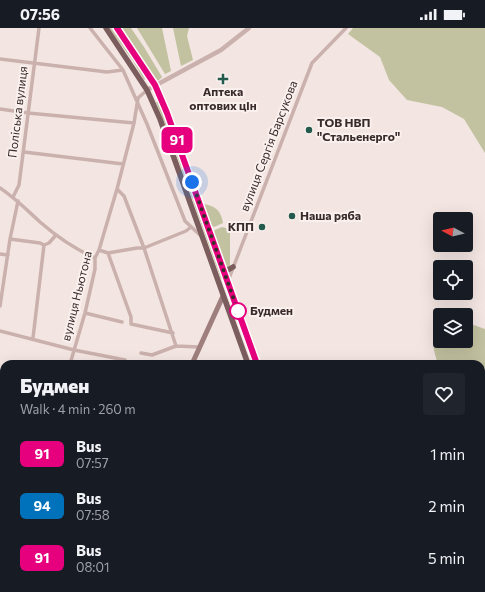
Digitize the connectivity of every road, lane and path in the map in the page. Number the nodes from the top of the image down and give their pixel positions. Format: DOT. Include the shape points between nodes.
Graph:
graph roads {
  1 [pos="39,28"];
  2 [pos="90,28"];
  3 [pos="106,28"];
  4 [pos="117,28"];
  5 [pos="249,28"];
  6 [pos="346,28"];
  7 [pos="0,59"];
  8 [pos="35,64"];
  9 [pos="123,70"];
  10 [pos="155,85"];
  11 [pos="147,90"];
  12 [pos="138,101"];
  13 [pos="0,109"];
  14 [pos="28,113"];
  15 [pos="134,123"];
  16 [pos="24,152"];
  17 [pos="123,164"];
  18 [pos="0,188"];
  19 [pos="117,189"];
  20 [pos="13,197"];
  21 [pos="18,201"];
  22 [pos="191,227"];
  23 [pos="56,235"];
  24 [pos="202,236"];
  25 [pos="10,239"];
  26 [pos="44,246"];
  27 [pos="144,248"];
  28 [pos="99,250"];
  29 [pos="108,253"];
  30 [pos="0,254"];
  31 [pos="8,255"];
  32 [pos="95,258"];
  33 [pos="233,267"];
  34 [pos="223,268"];
  35 [pos="228,282"];
  36 [pos="223,296"];
  37 [pos="0,306"];
  38 [pos="85,313"];
  39 [pos="122,322"];
  40 [pos="0,331"];
  41 [pos="173,333"];
  42 [pos="33,338"];
  43 [pos="176,346"];
  44 [pos="199,346"];
  45 [pos="74,350"];
  46 [pos="141,353"];
  47 [pos="71,360"];
  48 [pos="125,360"];
  49 [pos="194,360"];
  50 [pos="246,360"];
  51 [pos="256,360"];
  1 -- 8 [label="street, Поліська вулиця"];
  2 -- 9 [label="street"];
  3 -- 11 [label="main road"];
  4 -- 10 [label="main road"];
  5 -- 10 [label="street" via="221,50"];
  6 -- 33 [label="street, вулиця Сергія Барсукова" via="312,63"];
  7 -- 8 [label="street"];
  8 -- 9 [label="street" via="107,72"];
  8 -- 14 [label="street, Поліська вулиця"];
  9 -- 12 [label="street"];
  10 -- 11 [label="street"];
  10 -- 34 [label="main road"];
  11 -- 12 [label="street"];
  11 -- 24 [label="main road"];
  12 -- 15 [label="street, вулиця Ньютона"];
  12 -- 22 [label="street" via="179,209"];
  13 -- 14 [label="street"];
  14 -- 15 [label="street"];
  14 -- 16 [label="street, Поліська вулиця"];
  15 -- 17 [label="street, вулиця Ньютона"];
  16 -- 17 [label="street"];
  16 -- 20 [label="street, Поліська вулиця" via="19,185"];
  17 -- 19 [label="street, вулиця Ньютона"];
  18 -- 20 [label="street"];
  19 -- 27 [label="street" via="124,196"];
  19 -- 28 [label="street, вулиця Ньютона"];
  20 -- 21 [label="street"];
  21 -- 23 [label="street"];
  21 -- 25 [label="street"];
  22 -- 24 [label="street"];
  22 -- 27 [label="street"];
  23 -- 26 [label="street"];
  23 -- 32 [label="street"];
  24 -- 36 [label="main road"];
  25 -- 26 [label="street" via="40,243"];
  25 -- 31 [label="street"];
  26 -- 42 [label="street"];
  27 -- 29 [label="street"];
  27 -- 41 [label="street"];
  28 -- 29 [label="street"];
  28 -- 32 [label="street, вулиця Ньютона"];
  29 -- 41 [label="street" via="131,317 131,324"];
  30 -- 31 [label="street"];
  31 -- 37 [label="street"];
  32 -- 38 [label="street, вулиця Ньютона"];
  33 -- 34 [label="main road" via="228,270"];
  33 -- 35 [label="street, вулиця Сергія Барсукова"];
  34 -- 35 [label="main road"];
  35 -- 36 [label="main road"];
  35 -- 51 [label="main road"];
  36 -- 44 [label="main road"];
  36 -- 50 [label="main road"];
  38 -- 39 [label="street"];
  38 -- 45 [label="street, вулиця Ньютона"];
  40 -- 42 [label="street"];
  41 -- 43 [label="street"];
  42 -- 45 [label="street"];
  43 -- 44 [label="street"];
  43 -- 46 [label="street" via="152,355"];
  44 -- 49 [label="main road"];
  45 -- 47 [label="street, вулиця Ньютона"];
  45 -- 48 [label="street"];
}
